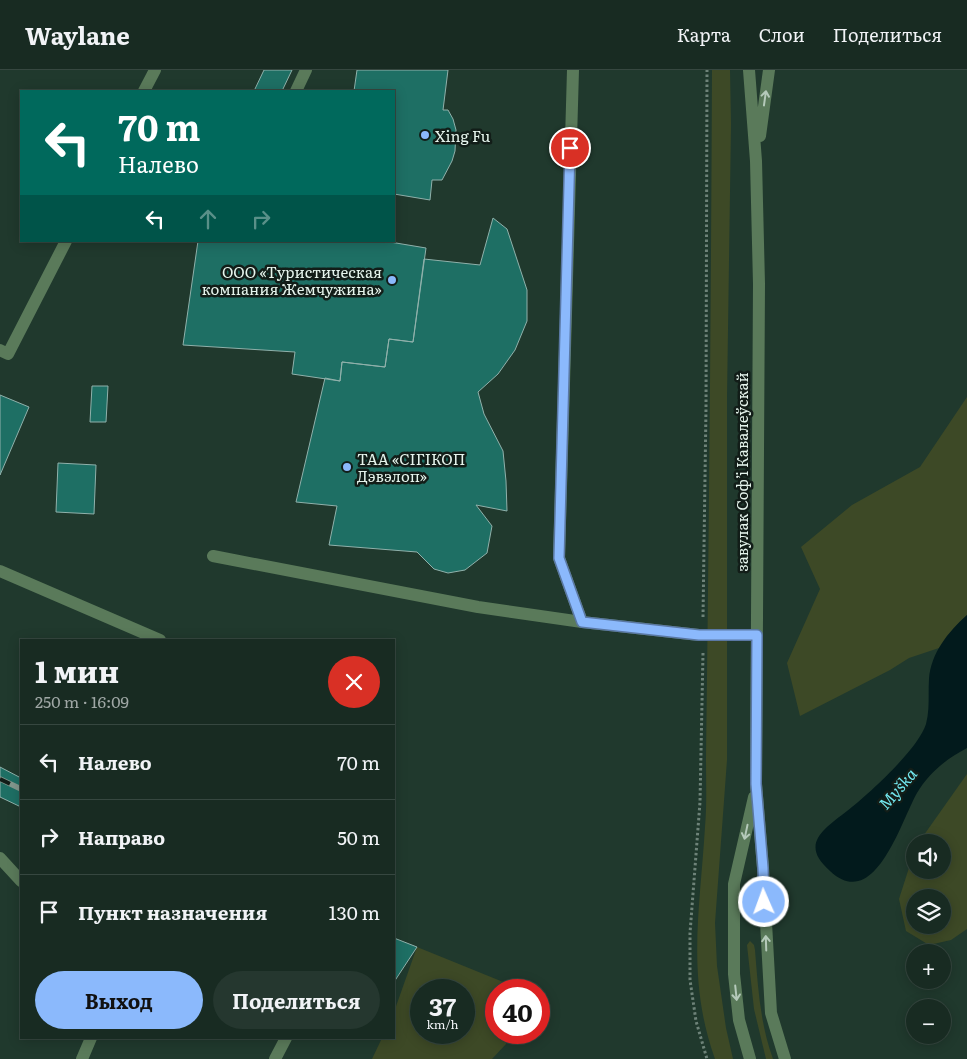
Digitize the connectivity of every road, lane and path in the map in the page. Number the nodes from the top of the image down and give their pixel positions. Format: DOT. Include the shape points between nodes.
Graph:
graph roads {
  1 [pos="155,70"];
  2 [pos="306,70"];
  3 [pos="573,70"];
  4 [pos="707,70"];
  5 [pos="749,70"];
  6 [pos="769,70"];
  7 [pos="145,90"];
  8 [pos="296,90"];
  9 [pos="756,161"];
  10 [pos="65,242"];
  11 [pos="0,350"];
  12 [pos="213,556"];
  13 [pos="0,571"];
  14 [pos="582,622"];
  15 [pos="703,635"];
  16 [pos="757,635"];
  17 [pos="158,639"];
  18 [pos="756,784"];
  19 [pos="0,858"];
  20 [pos="20,880"];
  21 [pos="91,1039"];
  22 [pos="285,1039"];
  23 [pos="82,1059"];
  24 [pos="275,1059"];
  25 [pos="707,1059"];
  26 [pos="750,1059"];
  27 [pos="785,1059"];
  1 -- 7 [label="street"];
  2 -- 8 [label="street"];
  3 -- 14 [label="street" via="559,558"];
  4 -- 15 [label="path"];
  5 -- 9 [label="street, завулак Софʼі Кавалеўскай"];
  9 -- 6 [label="street, завулак Софʼі Кавалеўскай, one-way"];
  9 -- 16 [label="street, завулак Софʼі Кавалеўскай" via="759,284"];
  10 -- 11 [label="street" via="8,354"];
  12 -- 14 [label="street" via="478,606"];
  13 -- 17 [label="street"];
  14 -- 15 [label="street"];
  15 -- 16 [label="street"];
  15 -- 25 [label="path" via="700,802 690,933 690,980 696,1021"];
  16 -- 18 [label="street, завулак Софʼі Кавалеўскай"];
  18 -- 26 [label="street, завулак Софʼі Кавалеўскай, one-way" via="734,884 734,974 740,1020"];
  27 -- 18 [label="street, завулак Софʼі Кавалеўскай, one-way" via="771,1013"];
  19 -- 20 [label="street"];
  21 -- 23 [label="street"];
  22 -- 24 [label="street"];
}
